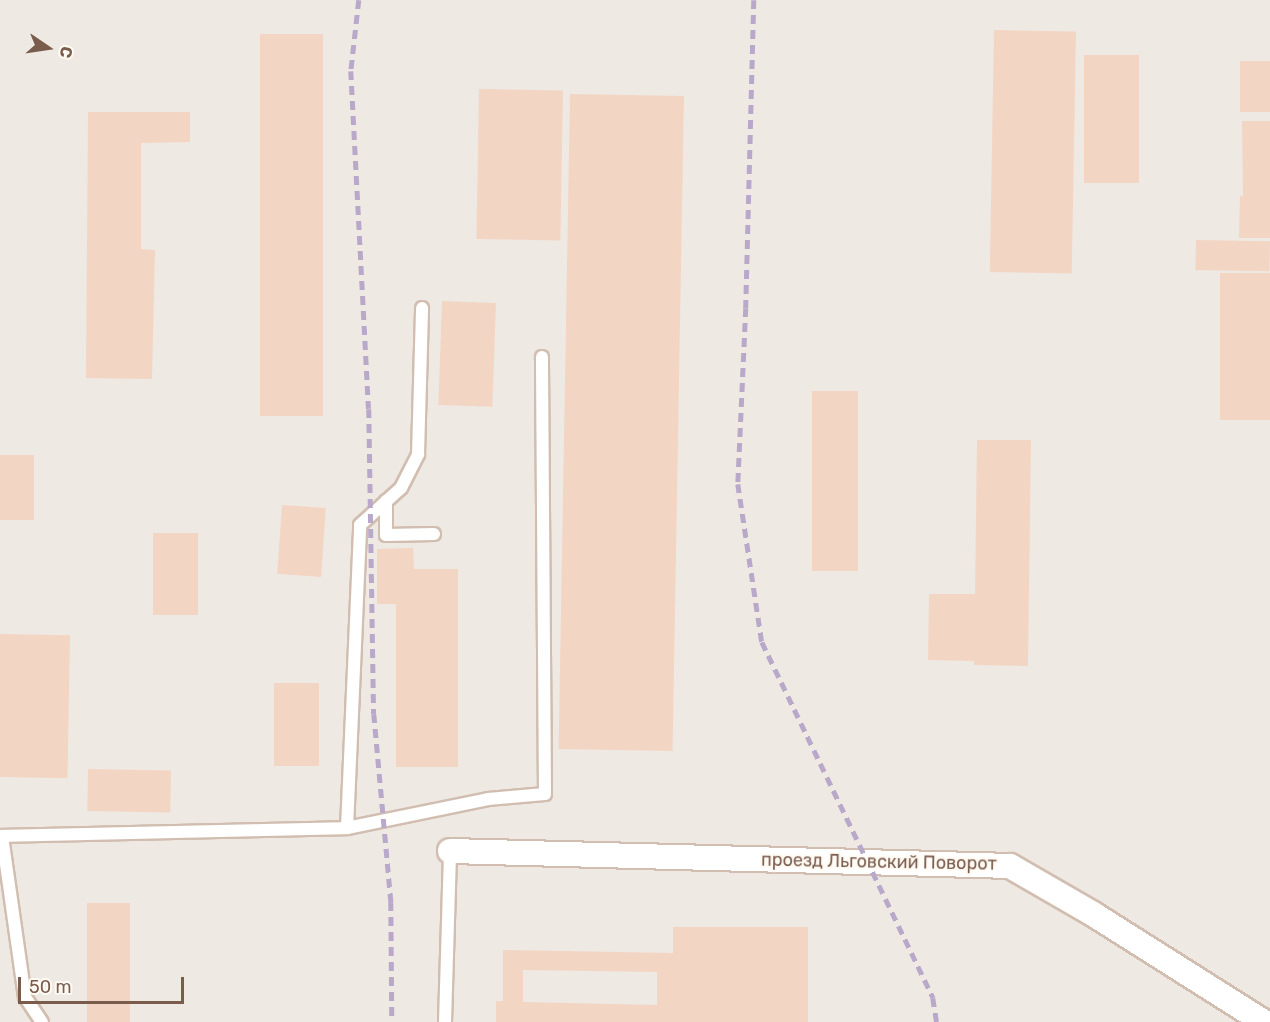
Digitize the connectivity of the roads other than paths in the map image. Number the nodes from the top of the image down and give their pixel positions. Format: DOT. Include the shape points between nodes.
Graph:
graph roads {
  1 [pos="422,308"];
  2 [pos="542,357"];
  3 [pos="386,501"];
  4 [pos="434,534"];
  5 [pos="347,828"];
  6 [pos="1,836"];
  7 [pos="450,851"];
  8 [pos="42,1022"];
  9 [pos="445,1022"];
  10 [pos="1264,1022"];
  1 -- 3 [label="lane" via="418,454 401,488"];
  2 -- 5 [label="lane" via="545,794 488,799"];
  3 -- 4 [label="lane" via="386,535"];
  3 -- 5 [label="lane" via="360,525"];
  5 -- 6 [label="lane"];
  6 -- 8 [label="lane" via="25,997"];
  7 -- 9 [label="lane"];
  7 -- 10 [label="street, проезд Льговский Поворот" via="1010,866"];
}
